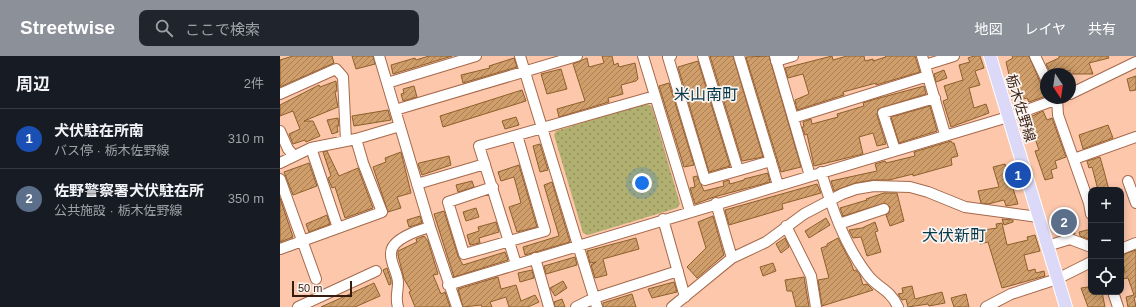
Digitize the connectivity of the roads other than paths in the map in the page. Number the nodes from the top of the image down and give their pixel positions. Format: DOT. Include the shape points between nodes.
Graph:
graph roads {
  1 [pos="379,56"];
  2 [pos="476,56"];
  3 [pos="520,56"];
  4 [pos="576,56"];
  5 [pos="643,56"];
  6 [pos="671,56"];
  7 [pos="703,56"];
  8 [pos="739,56"];
  9 [pos="793,56"];
  10 [pos="954,56"];
  11 [pos="990,56"];
  12 [pos="1034,56"];
  13 [pos="775,58"];
  14 [pos="924,60"];
  15 [pos="1136,62"];
  16 [pos="1040,68"];
  17 [pos="525,72"];
  18 [pos="928,76"];
  19 [pos="387,83"];
  20 [pos="1076,91"];
  21 [pos="280,94"];
  22 [pos="655,96"];
  23 [pos="935,98"];
  24 [pos="1042,104"];
  25 [pos="1058,104"];
  26 [pos="395,110"];
  27 [pos="1008,117"];
  28 [pos="793,118"];
  29 [pos="400,126"];
  30 [pos="543,128"];
  31 [pos="280,131"];
  32 [pos="945,134"];
  33 [pos="517,135"];
  34 [pos="1136,137"];
  35 [pos="351,140"];
  36 [pos="311,148"];
  37 [pos="895,150"];
  38 [pos="294,156"];
  39 [pos="1074,159"];
  40 [pos="771,161"];
  41 [pos="280,163"];
  42 [pos="485,164"];
  43 [pos="738,170"];
  44 [pos="821,172"];
  45 [pos="810,176"];
  46 [pos="280,179"];
  47 [pos="1128,181"];
  48 [pos="417,184"];
  49 [pos="778,184"];
  50 [pos="493,187"];
  51 [pos="1088,200"];
  52 [pos="830,202"];
  53 [pos="716,203"];
  54 [pos="1136,203"];
  55 [pos="884,210"];
  56 [pos="690,211"];
  57 [pos="1038,217"];
  58 [pos="663,219"];
  59 [pos="839,224"];
  60 [pos="786,226"];
  61 [pos="430,227"];
  62 [pos="338,228"];
  63 [pos="510,240"];
  64 [pos="302,241"];
  65 [pos="1136,243"];
  66 [pos="577,246"];
  67 [pos="1047,246"];
  68 [pos="1088,246"];
  69 [pos="1124,248"];
  70 [pos="280,249"];
  71 [pos="534,258"];
  72 [pos="732,258"];
  73 [pos="516,264"];
  74 [pos="1088,264"];
  75 [pos="376,271"];
  76 [pos="678,271"];
  77 [pos="316,279"];
  78 [pos="1057,279"];
  79 [pos="448,285"];
  80 [pos="1114,295"];
  81 [pos="685,297"];
  82 [pos="595,302"];
  83 [pos="298,307"];
  84 [pos="398,307"];
  85 [pos="457,307"];
  86 [pos="549,307"];
  87 [pos="576,307"];
  88 [pos="672,307"];
  89 [pos="816,307"];
  90 [pos="898,307"];
  91 [pos="986,307"];
  92 [pos="1066,307"];
  93 [pos="1118,307"];
  1 -- 19 [label="street"];
  2 -- 19 [label="street"];
  3 -- 17 [label="street"];
  4 -- 17 [label="street"];
  5 -- 22 [label="street"];
  6 -- 43 [label="street" via="668,57 705,180"];
  7 -- 43 [label="street"];
  8 -- 40 [label="street"];
  9 -- 13 [label="street"];
  10 -- 14 [label="street"];
  11 -- 27 [label="main road, 栃木佐野線"];
  12 -- 16 [label="street"];
  13 -- 28 [label="street"];
  14 -- 18 [label="street"];
  15 -- 20 [label="street"];
  17 -- 26 [label="street"];
  17 -- 30 [label="street"];
  18 -- 23 [label="street"];
  18 -- 28 [label="street"];
  19 -- 26 [label="street"];
  21 -- 35 [label="street" via="336,69 343,77"];
  22 -- 30 [label="street"];
  22 -- 56 [label="street"];
  23 -- 32 [label="street"];
  23 -- 37 [label="street" via="883,113"];
  24 -- 27 [label="street"];
  25 -- 39 [label="street" via="1058,115"];
  26 -- 29 [label="street"];
  27 -- 32 [label="street"];
  27 -- 57 [label="main road, 栃木佐野線"];
  28 -- 45 [label="street"];
  29 -- 35 [label="street"];
  29 -- 48 [label="street"];
  30 -- 33 [label="street"];
  30 -- 66 [label="street"];
  31 -- 38 [label="street"];
  32 -- 37 [label="street"];
  33 -- 42 [label="street" via="479,146"];
  33 -- 63 [label="street" via="545,231"];
  34 -- 39 [label="street"];
  35 -- 36 [label="street"];
  35 -- 62 [label="street" via="382,212"];
  36 -- 38 [label="street"];
  36 -- 62 [label="street"];
  37 -- 44 [label="street"];
  38 -- 41 [label="street"];
  39 -- 51 [label="street"];
  40 -- 43 [label="street"];
  40 -- 49 [label="street"];
  42 -- 48 [label="street"];
  42 -- 50 [label="street"];
  44 -- 45 [label="street"];
  44 -- 52 [label="street"];
  45 -- 49 [label="street"];
  46 -- 64 [label="street"];
  47 -- 54 [label="street"];
  48 -- 61 [label="street"];
  49 -- 53 [label="street"];
  50 -- 63 [label="street"];
  50 -- 63 [label="street" via="448,202 464,254"];
  52 -- 57 [label="street" via="842,194 856,190 892,185 928,192 965,207"];
  52 -- 59 [label="street"];
  52 -- 60 [label="street"];
  53 -- 56 [label="street"];
  53 -- 72 [label="street"];
  55 -- 59 [label="street"];
  56 -- 58 [label="street"];
  57 -- 67 [label="main road, 栃木佐野線"];
  58 -- 66 [label="street"];
  58 -- 76 [label="street"];
  59 -- 90 [label="street" via="850,250 868,276 893,296"];
  60 -- 72 [label="street" via="766,242"];
  60 -- 89 [label="street" via="811,276"];
  61 -- 79 [label="street"];
  61 -- 84 [label="street" via="412,232 392,248 390,254 398,282"];
  62 -- 64 [label="street"];
  63 -- 73 [label="street"];
  64 -- 70 [label="street"];
  64 -- 77 [label="street"];
  65 -- 69 [label="street"];
  66 -- 71 [label="street"];
  66 -- 82 [label="street"];
  67 -- 68 [label="street" via="1070,239"];
  67 -- 78 [label="main road, 栃木佐野線"];
  71 -- 73 [label="street"];
  71 -- 86 [label="street"];
  72 -- 81 [label="street"];
  73 -- 79 [label="street"];
  74 -- 78 [label="street"];
  75 -- 83 [label="street"];
  76 -- 81 [label="street"];
  76 -- 82 [label="street"];
  78 -- 91 [label="street" via="1011,294"];
  78 -- 92 [label="main road, 栃木佐野線"];
  79 -- 85 [label="street"];
  80 -- 93 [label="street"];
  81 -- 88 [label="street"];
  82 -- 87 [label="street"];
}
